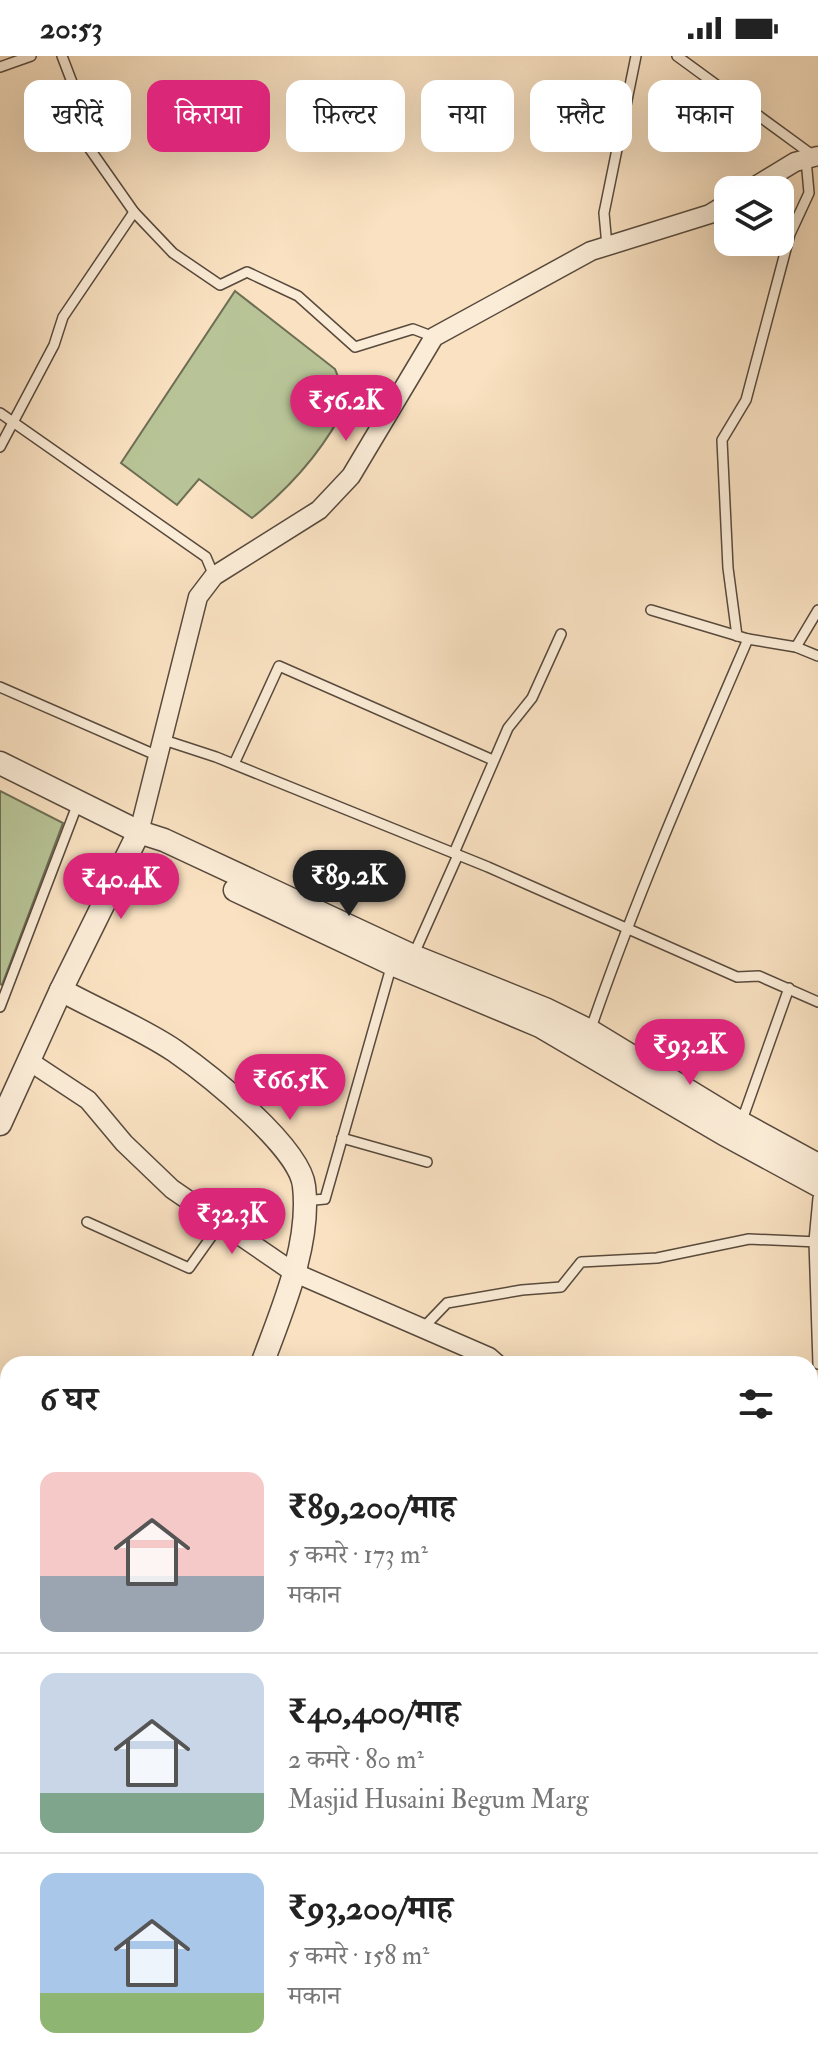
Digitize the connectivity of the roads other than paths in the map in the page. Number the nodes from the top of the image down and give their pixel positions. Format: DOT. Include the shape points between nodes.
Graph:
graph roads {
  1 [pos="31,56"];
  2 [pos="62,56"];
  3 [pos="636,56"];
  4 [pos="677,56"];
  5 [pos="0,67"];
  6 [pos="813,157"];
  7 [pos="772,176"];
  8 [pos="134,212"];
  9 [pos="714,212"];
  10 [pos="607,246"];
  11 [pos="434,337"];
  12 [pos="0,413"];
  13 [pos="14,423"];
  14 [pos="0,447"];
  15 [pos="214,576"];
  16 [pos="651,610"];
  17 [pos="818,610"];
  18 [pos="561,634"];
  19 [pos="737,636"];
  20 [pos="748,639"];
  21 [pos="796,647"];
  22 [pos="818,656"];
  23 [pos="0,687"];
  24 [pos="162,748"];
  25 [pos="493,760"];
  26 [pos="0,763"];
  27 [pos="234,764"];
  28 [pos="78,803"];
  29 [pos="139,832"];
  30 [pos="456,854"];
  31 [pos="626,928"];
  32 [pos="413,956"];
  33 [pos="392,964"];
  34 [pos="789,988"];
  35 [pos="61,990"];
  36 [pos="818,1002"];
  37 [pos="0,1007"];
  38 [pos="590,1031"];
  39 [pos="29,1061"];
  40 [pos="741,1123"];
  41 [pos="0,1124"];
  42 [pos="342,1138"];
  43 [pos="427,1162"];
  44 [pos="818,1165"];
  45 [pos="818,1185"];
  46 [pos="818,1198"];
  47 [pos="304,1201"];
  48 [pos="87,1222"];
  49 [pos="221,1223"];
  50 [pos="816,1242"];
  51 [pos="293,1272"];
  52 [pos="423,1328"];
  53 [pos="265,1356"];
  54 [pos="487,1356"];
  55 [pos="818,1356"];
  1 -- 5 [label="lane"];
  2 -- 8 [label="lane" via="83,111 87,145"];
  3 -- 10 [label="lane" via="604,213"];
  4 -- 6 [label="lane"];
  6 -- 7 [label="street"];
  6 -- 19 [label="lane" via="809,193 790,234 746,400 722,440"];
  8 -- 11 [label="lane" via="173,253 220,285 247,272 298,296 355,347 413,329"];
  8 -- 13 [label="lane" via="63,317"];
  9 -- 10 [label="street"];
  10 -- 11 [label="street"];
  11 -- 15 [label="street" via="351,476 319,510"];
  12 -- 13 [label="lane"];
  13 -- 14 [label="lane"];
  13 -- 15 [label="lane" via="206,557"];
  15 -- 24 [label="street" via="198,597"];
  16 -- 19 [label="lane"];
  17 -- 21 [label="lane"];
  18 -- 25 [label="lane" via="532,698 508,728"];
  19 -- 20 [label="lane"];
  20 -- 21 [label="lane"];
  20 -- 31 [label="lane"];
  21 -- 22 [label="lane"];
  23 -- 24 [label="lane"];
  24 -- 27 [label="lane"];
  24 -- 29 [label="street"];
  25 -- 27 [label="lane" via="279,666"];
  25 -- 30 [label="lane"];
  26 -- 28 [label="street"];
  27 -- 30 [label="lane"];
  28 -- 29 [label="street"];
  28 -- 37 [label="lane"];
  29 -- 32 [label="street"];
  29 -- 33 [label="street" via="157,853"];
  29 -- 35 [label="street"];
  30 -- 31 [label="lane"];
  30 -- 32 [label="lane"];
  31 -- 34 [label="lane" via="737,977 759,976"];
  31 -- 38 [label="lane"];
  32 -- 38 [label="street"];
  33 -- 42 [label="lane"];
  33 -- 45 [label="street" via="540,1026"];
  34 -- 36 [label="lane"];
  34 -- 40 [label="lane"];
  35 -- 39 [label="street"];
  35 -- 47 [label="street" via="173,1050 239,1103 290,1154 304,1183"];
  38 -- 40 [label="street"];
  39 -- 41 [label="street"];
  39 -- 49 [label="street" via="88,1100 172,1189"];
  40 -- 44 [label="street"];
  42 -- 43 [label="lane"];
  42 -- 47 [label="lane" via="325,1199"];
  46 -- 50 [label="lane"];
  47 -- 51 [label="street" via="305,1226"];
  48 -- 49 [label="lane" via="189,1268"];
  49 -- 51 [label="street"];
  50 -- 52 [label="lane" via="749,1239 657,1258 581,1262 561,1287 447,1303"];
  50 -- 55 [label="lane"];
  51 -- 52 [label="street"];
  51 -- 53 [label="street"];
  52 -- 54 [label="street"];
}
